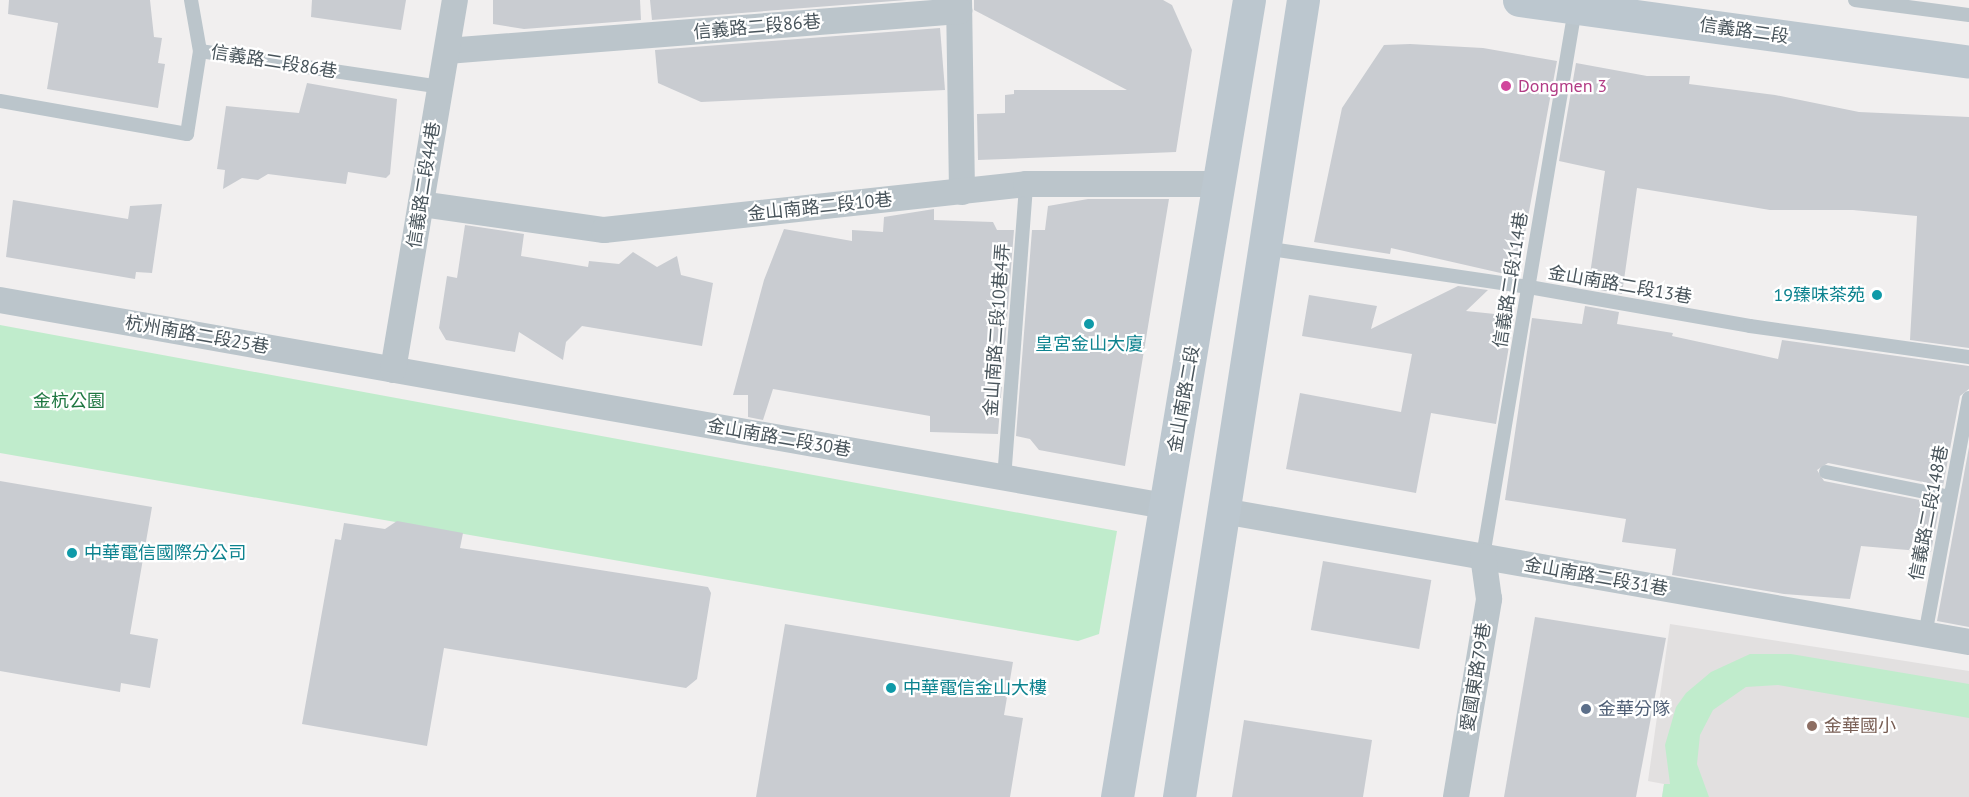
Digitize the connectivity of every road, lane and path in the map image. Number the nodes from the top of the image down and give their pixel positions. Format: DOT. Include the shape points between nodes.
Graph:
graph roads {
  1 [pos="191,0"];
  2 [pos="455,0"];
  3 [pos="1249,0"];
  4 [pos="1303,0"];
  5 [pos="1519,0"];
  6 [pos="1856,0"];
  7 [pos="959,5"];
  8 [pos="1575,9"];
  9 [pos="1969,15"];
  10 [pos="200,51"];
  11 [pos="447,51"];
  12 [pos="1969,62"];
  13 [pos="441,87"];
  14 [pos="0,101"];
  15 [pos="1026,184"];
  16 [pos="1220,184"];
  17 [pos="962,192"];
  18 [pos="421,204"];
  19 [pos="1264,248"];
  20 [pos="1528,287"];
  21 [pos="0,300"];
  22 [pos="1969,357"];
  23 [pos="393,370"];
  24 [pos="1969,398"];
  25 [pos="1826,472"];
  26 [pos="1004,479"];
  27 [pos="1950,498"];
  28 [pos="1165,506"];
  29 [pos="1223,511"];
  30 [pos="1483,556"];
  31 [pos="1925,635"];
  32 [pos="1969,642"];
  33 [pos="1118,797"];
  34 [pos="1179,797"];
  35 [pos="1456,797"];
  1 -- 10 [label="lane"];
  2 -- 11 [label="street, 信義路二段44巷"];
  3 -- 16 [label="main road, 金山南路二段"];
  4 -- 19 [label="main road"];
  5 -- 8 [label="main road, 信義路二段"];
  6 -- 9 [label="lane"];
  7 -- 11 [label="street, 信義路二段86巷"];
  7 -- 17 [label="street, 信義路二段86巷"];
  8 -- 12 [label="main road, 信義路二段"];
  8 -- 20 [label="lane, 信義路二段114巷"];
  10 -- 13 [label="lane, 信義路二段86巷"];
  10 -- 14 [label="lane, 信義路二段86巷" via="187,134"];
  11 -- 13 [label="street, 信義路二段44巷"];
  13 -- 18 [label="street, 信義路二段44巷"];
  15 -- 16 [label="street, 金山南路二段10巷"];
  15 -- 17 [label="street, 金山南路二段10巷"];
  15 -- 26 [label="lane, 金山南路二段10巷4弄"];
  16 -- 28 [label="main road, 金山南路二段"];
  17 -- 18 [label="street, 金山南路二段10巷" via="604,231"];
  18 -- 23 [label="street, 信義路二段44巷"];
  19 -- 20 [label="lane, 金山南路二段13巷"];
  19 -- 29 [label="main road"];
  20 -- 22 [label="lane, 金山南路二段13巷" via="1750,326"];
  20 -- 30 [label="lane, 信義路二段114巷"];
  21 -- 23 [label="street, 杭州南路二段25巷"];
  23 -- 26 [label="street, 金山南路二段30巷"];
  24 -- 27 [label="lane, 信義路二段148巷"];
  25 -- 27 [label="lane"];
  26 -- 28 [label="street, 金山南路二段30巷"];
  27 -- 31 [label="lane, 信義路二段148巷"];
  28 -- 33 [label="main road, 金山南路二段"];
  29 -- 30 [label="street, 金山南路二段31巷"];
  29 -- 34 [label="main road"];
  30 -- 31 [label="street, 金山南路二段31巷"];
  30 -- 35 [label="street, 愛國東路79巷" via="1489,599"];
  31 -- 32 [label="street, 金山南路二段31巷"];
}
